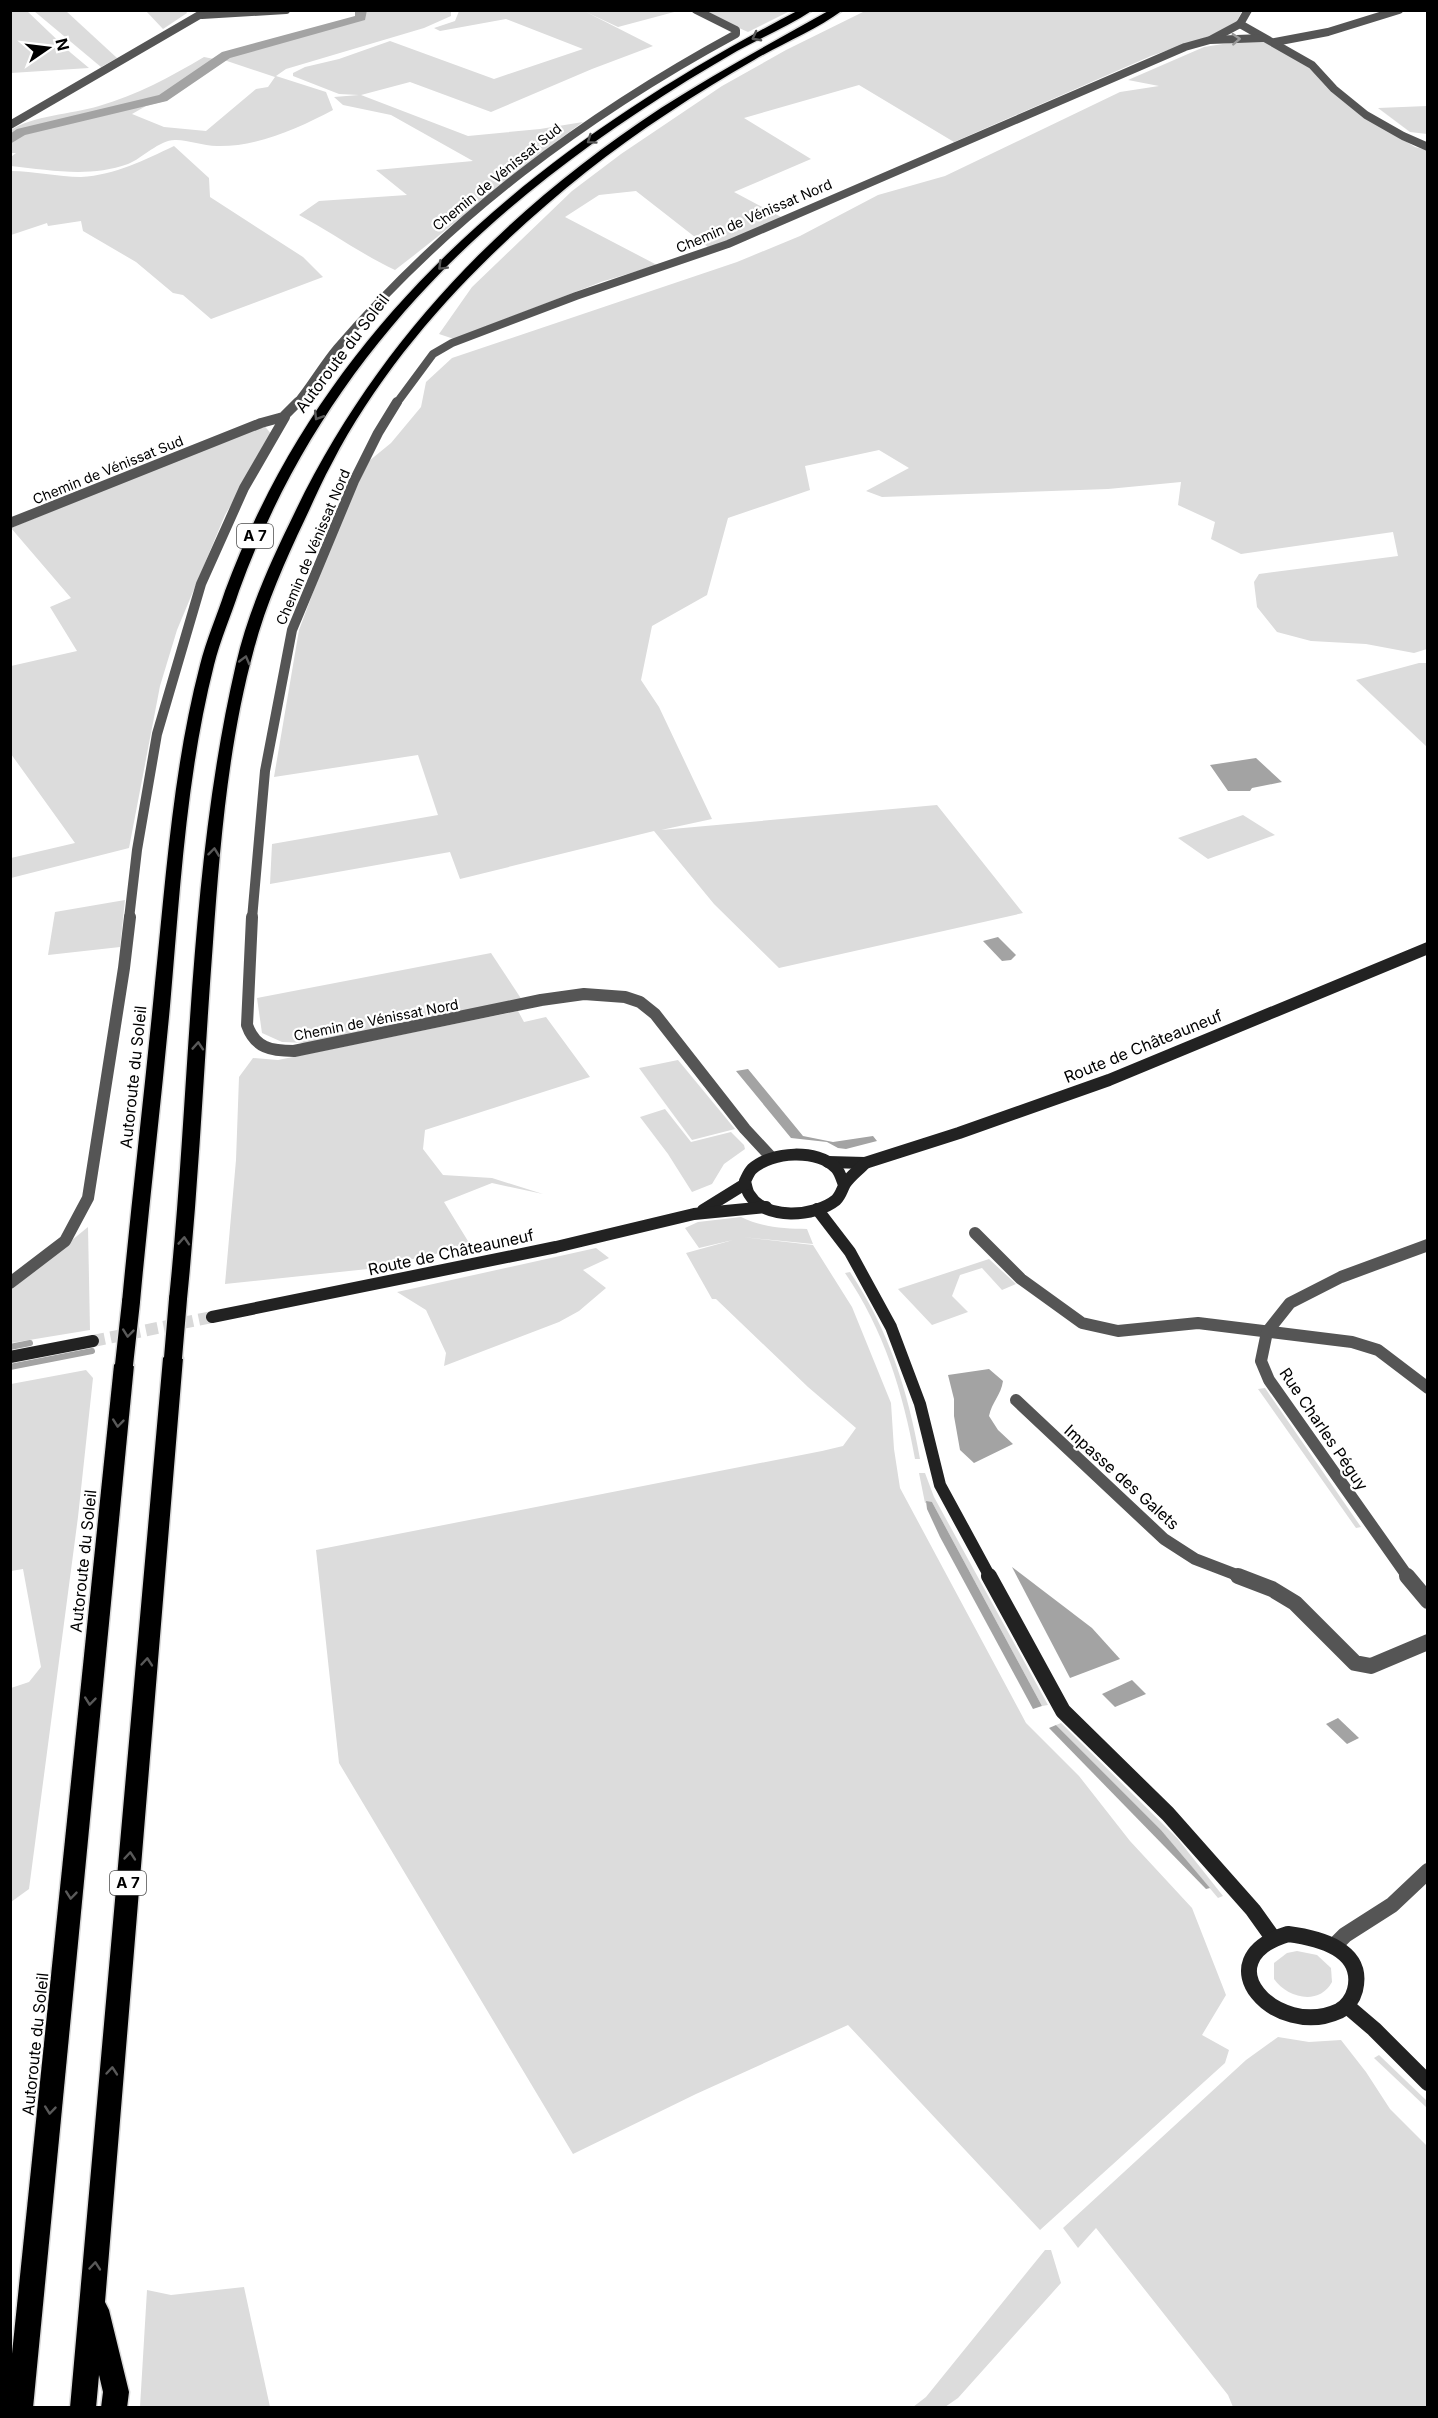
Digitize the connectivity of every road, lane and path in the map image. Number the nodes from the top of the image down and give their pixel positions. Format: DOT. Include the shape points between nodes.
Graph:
graph roads {
  1 [pos="286,10"];
  2 [pos="696,10"];
  3 [pos="808,10"];
  4 [pos="838,10"];
  5 [pos="1248,10"];
  6 [pos="1399,10"];
  7 [pos="205,13"];
  8 [pos="1240,24"];
  9 [pos="1263,38"];
  10 [pos="1210,40"];
  11 [pos="1275,42"];
  12 [pos="10,125"];
  13 [pos="1428,147"];
  14 [pos="285,417"];
  15 [pos="10,523"];
  16 [pos="1428,948"];
  17 [pos="771,1157"];
  18 [pos="828,1162"];
  19 [pos="866,1163"];
  20 [pos="745,1184"];
  21 [pos="844,1185"];
  22 [pos="765,1207"];
  23 [pos="817,1209"];
  24 [pos="694,1214"];
  25 [pos="975,1233"];
  26 [pos="1428,1245"];
  27 [pos="10,1283"];
  28 [pos="212,1317"];
  29 [pos="1267,1332"];
  30 [pos="93,1341"];
  31 [pos="10,1357"];
  32 [pos="1428,1388"];
  33 [pos="1016,1400"];
  34 [pos="1428,1600"];
  35 [pos="1428,1642"];
  36 [pos="1428,1870"];
  37 [pos="1273,1938"];
  38 [pos="1335,1945"];
  39 [pos="1347,2006"];
  40 [pos="1428,2083"];
  41 [pos="93,2294"];
  42 [pos="20,2408"];
  43 [pos="83,2408"];
  44 [pos="114,2408"];
  1 -- 7 [label="street"];
  2 -- 14 [label="street, Chemin de Vénissat Sud" via="736,30 736,34 604,111 496,191 434,245 378,302 326,361"];
  3 -- 42 [label="highway, Autoroute du Soleil / A 7, one-way, bridge" via="660,92 584,145 481,227 412,296 326,404 275,489 240,569 207,663 186,769"];
  41 -- 4 [label="highway, A 7, one-way, bridge" via="210,885 224,768 244,661 269,583 301,504 339,435 383,370 483,254 542,200 648,120"];
  5 -- 8 [label="street"];
  6 -- 11 [label="street" via="1328,32"];
  7 -- 12 [label="street"];
  8 -- 9 [label="street"];
  8 -- 10 [label="street, Chemin de Vénissat Nord"];
  10 -- 9 [label="street, Chemin de Vénissat Nord, one-way"];
  9 -- 11 [label="street"];
  10 -- 17 [label="street, Chemin de Vénissat Nord" via="1149,61 728,244 576,296 452,343 433,354 407,386 378,433 292,630 265,771 251,932 247,1012 250,1037 260,1046 294,1051 541,1000 584,994 625,997 640,1002 655,1014"];
  11 -- 13 [label="street" via="1315,67 1335,90 1382,123"];
  14 -- 15 [label="street, Chemin de Vénissat Sud" via="261,423"];
  14 -- 27 [label="street" via="244,488 201,584 157,734 88,1198 65,1241"];
  16 -- 19 [label="main road, Route de Châteauneuf" via="1109,1080"];
  17 -- 18 [label="main road, Route de Châteauneuf" via="801,1155"];
  17 -- 20 [label="main road, Route de Châteauneuf" via="747,1173"];
  18 -- 19 [label="main road, Route de Châteauneuf"];
  18 -- 21 [label="main road" via="840,1172"];
  19 -- 21 [label="main road, Route de Châteauneuf"];
  20 -- 22 [label="main road" via="750,1197"];
  20 -- 24 [label="main road, Route de Châteauneuf"];
  21 -- 23 [label="main road, Route de Châteauneuf" via="836,1200"];
  22 -- 23 [label="main road, Route de Châteauneuf" via="791,1212"];
  22 -- 24 [label="main road, Route de Châteauneuf"];
  23 -- 37 [label="main road" via="832,1226 881,1305 905,1358 940,1485 1063,1711 1168,1814"];
  24 -- 28 [label="main road, Route de Châteauneuf" via="544,1250"];
  25 -- 29 [label="street" via="1021,1279 1082,1323 1118,1331 1198,1323"];
  26 -- 29 [label="street, Rue Charles Péguy" via="1341,1277 1290,1303"];
  29 -- 32 [label="street" via="1352,1342 1378,1350"];
  29 -- 34 [label="street, Rue Charles Péguy" via="1261,1360 1269,1380 1401,1569"];
  30 -- 31 [label="main road"];
  33 -- 35 [label="street, Impasse des Galets" via="1164,1539 1196,1559 1272,1589 1295,1603 1356,1663 1371,1666"];
  36 -- 38 [label="street" via="1392,1905"];
  37 -- 38 [label="main road" via="1304,1935"];
  37 -- 39 [label="main road" via="1257,1948 1248,1962 1248,1979 1257,1995 1273,2008 1304,2018 1335,2013"];
  38 -- 39 [label="main road" via="1356,1968 1355,1995"];
  39 -- 40 [label="main road"];
  41 -- 43 [label="highway, A 7"];
  41 -- 44 [label="highway" via="116,2392"];
}
